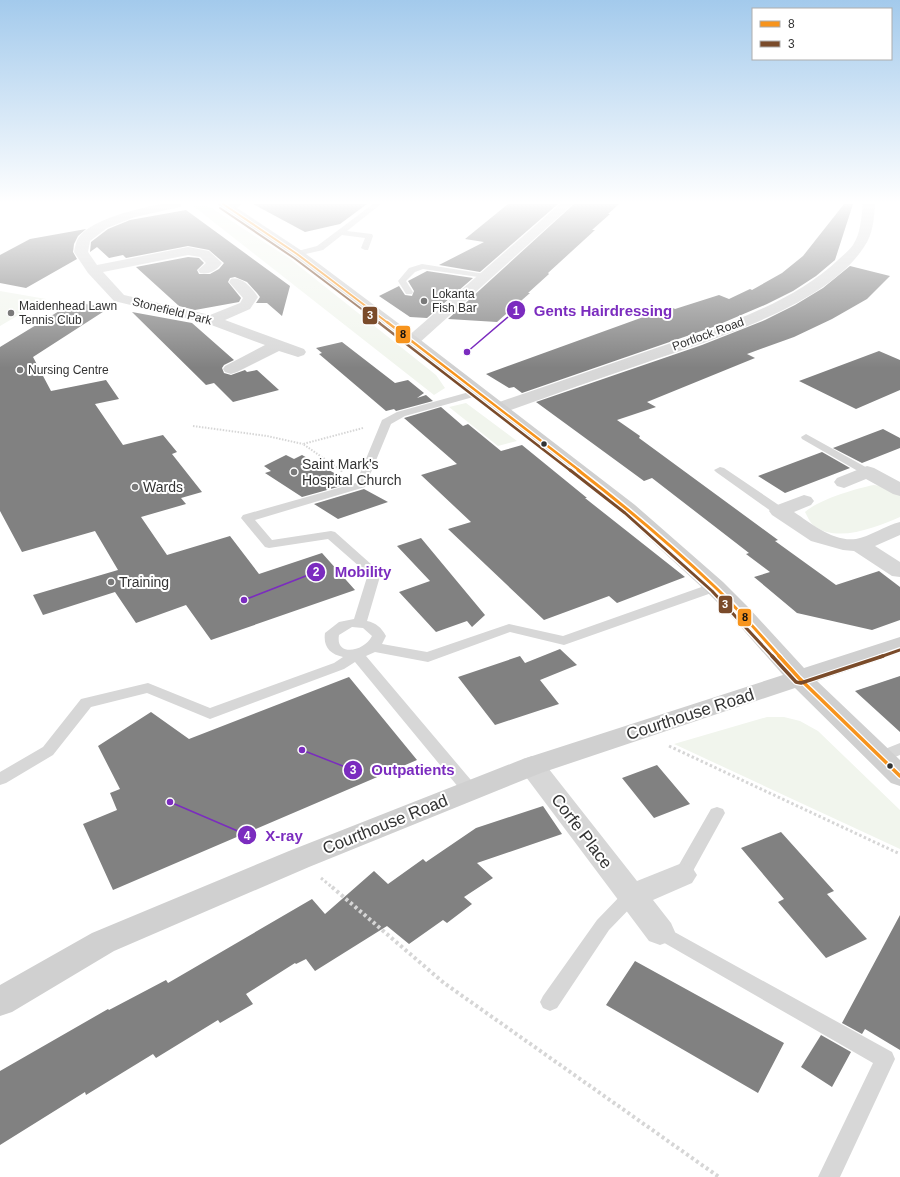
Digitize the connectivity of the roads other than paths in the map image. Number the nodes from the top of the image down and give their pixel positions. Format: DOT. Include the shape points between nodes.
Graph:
graph roads {
  1 [pos="86,259"];
  2 [pos="132,259"];
  3 [pos="210,259"];
  4 [pos="304,259"];
  5 [pos="504,259"];
  6 [pos="848,259"];
  7 [pos="93,270"];
  8 [pos="205,270"];
  9 [pos="485,276"];
  10 [pos="236,282"];
  11 [pos="409,292"];
  12 [pos="211,320"];
  13 [pos="412,341"];
  14 [pos="278,345"];
  15 [pos="298,352"];
  16 [pos="231,369"];
  17 [pos="480,392"];
  18 [pos="499,408"];
  19 [pos="806,437"];
  20 [pos="720,470"];
  21 [pos="867,472"];
  22 [pos="844,482"];
  23 [pos="900,490"];
  24 [pos="804,501"];
  25 [pos="779,511"];
  26 [pos="900,528"];
  27 [pos="859,545"];
  28 [pos="900,571"];
  29 [pos="715,587"];
  30 [pos="359,623"];
  31 [pos="900,645"];
  32 [pos="374,647"];
  33 [pos="354,654"];
  34 [pos="799,678"];
  35 [pos="890,753"];
  36 [pos="532,766"];
  37 [pos="900,776"];
  38 [pos="0,779"];
  39 [pos="470,790"];
  40 [pos="717,813"];
  41 [pos="682,875"];
  42 [pos="631,896"];
  43 [pos="660,932"];
  44 [pos="0,1002"];
  45 [pos="550,1002"];
  46 [pos="829,1177"];
  1 -- 7 [label="street, Stonefield Park"];
  2 -- 7 [label="street"];
  3 -- 8 [label="street" via="215,263"];
  4 -- 13 [label="street"];
  5 -- 9 [label="street"];
  6 -- 18 [label="street, Portlock Road" via="828,277 791,301 685,343"];
  7 -- 12 [label="street, Stonefield Park" via="119,298"];
  9 -- 11 [label="lane" via="422,266 412,270 402,281"];
  9 -- 13 [label="street"];
  10 -- 12 [label="street" via="251,297 245,306"];
  12 -- 14 [label="street, Stonefield Park"];
  13 -- 17 [label="street"];
  14 -- 15 [label="street, Stonefield Park"];
  14 -- 16 [label="street"];
  17 -- 18 [label="street"];
  17 -- 30 [label="lane" via="402,414 386,422 361,485 247,518 269,544 331,535 375,572"];
  18 -- 29 [label="street" via="628,509"];
  19 -- 21 [label="lane"];
  20 -- 25 [label="lane"];
  21 -- 22 [label="street"];
  21 -- 23 [label="street"];
  24 -- 25 [label="street"];
  25 -- 27 [label="street" via="818,538"];
  26 -- 27 [label="street"];
  27 -- 28 [label="street"];
  29 -- 32 [label="lane" via="564,641 509,628 428,657"];
  29 -- 34 [label="street"];
  30 -- 32 [label="lane" via="367,624 377,631 379,636"];
  30 -- 33 [label="lane" via="337,628 330,637 333,648"];
  31 -- 34 [label="street, Courthouse Road"];
  32 -- 33 [label="lane" via="366,652"];
  33 -- 38 [label="lane" via="339,666 210,714 148,688 86,703 48,750"];
  33 -- 39 [label="lane"];
  34 -- 35 [label="street"];
  34 -- 36 [label="street, Courthouse Road"];
  35 -- 37 [label="street"];
  36 -- 39 [label="street, Courthouse Road"];
  36 -- 42 [label="street, Corfe Place"];
  39 -- 44 [label="street, Courthouse Road" via="104,942"];
  40 -- 41 [label="lane"];
  41 -- 42 [label="street"];
  42 -- 43 [label="street, Corfe Place"];
  42 -- 45 [label="lane" via="603,925"];
  43 -- 46 [label="lane" via="886,1059"];
}
